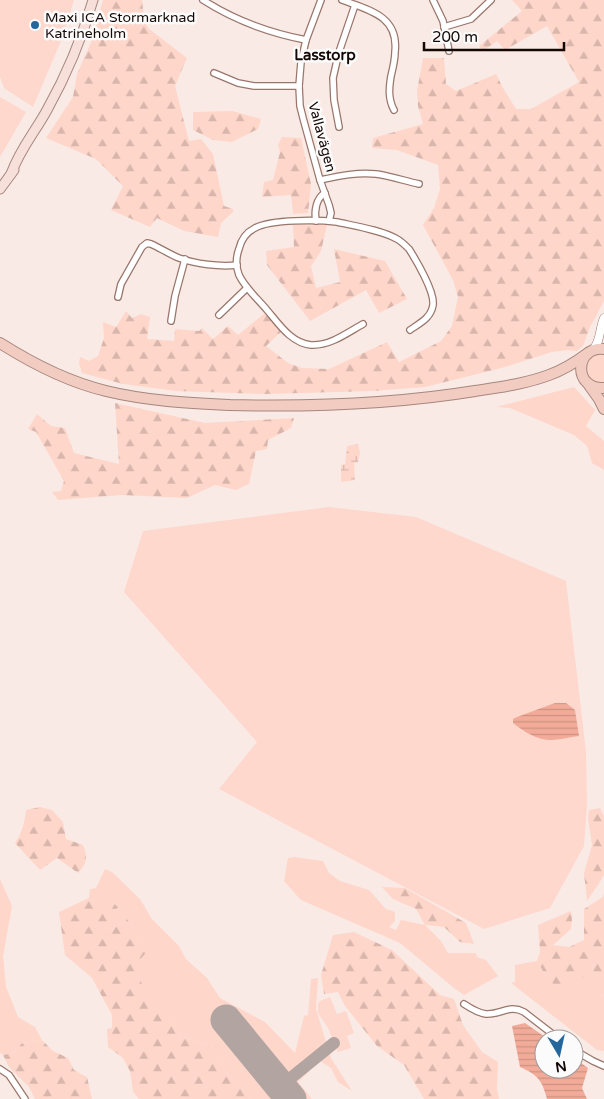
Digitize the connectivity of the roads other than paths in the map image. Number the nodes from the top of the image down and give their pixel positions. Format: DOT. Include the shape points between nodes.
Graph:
graph roads {
  1 [pos="92,0"];
  2 [pos="203,0"];
  3 [pos="320,0"];
  4 [pos="342,0"];
  5 [pos="491,0"];
  6 [pos="436,1"];
  7 [pos="355,5"];
  8 [pos="444,27"];
  9 [pos="306,40"];
  10 [pos="449,51"];
  11 [pos="214,72"];
  12 [pos="298,86"];
  13 [pos="394,110"];
  14 [pos="339,127"];
  15 [pos="320,180"];
  16 [pos="419,184"];
  17 [pos="0,188"];
  18 [pos="324,193"];
  19 [pos="316,221"];
  20 [pos="329,221"];
  21 [pos="185,259"];
  22 [pos="237,265"];
  23 [pos="248,288"];
  24 [pos="118,297"];
  25 [pos="219,315"];
  26 [pos="604,318"];
  27 [pos="171,321"];
  28 [pos="363,324"];
  29 [pos="410,330"];
  30 [pos="0,343"];
  31 [pos="604,349"];
  32 [pos="590,352"];
  33 [pos="585,380"];
  34 [pos="524,383"];
  35 [pos="604,388"];
  36 [pos="604,409"];
  37 [pos="464,1004"];
  38 [pos="546,1029"];
  39 [pos="584,1056"];
  40 [pos="604,1066"];
  41 [pos="0,1068"];
  42 [pos="25,1099"];
  1 -- 17 [label="main road" via="73,54 46,111"];
  2 -- 9 [label="street" via="248,23"];
  3 -- 9 [label="street, Vallavägen"];
  4 -- 7 [label="street"];
  5 -- 8 [label="street" via="471,19"];
  6 -- 8 [label="street"];
  7 -- 13 [label="street" via="382,17 395,38 390,87"];
  7 -- 14 [label="street" via="333,78"];
  8 -- 10 [label="street"];
  9 -- 12 [label="street, Vallavägen"];
  11 -- 12 [label="street" via="254,86"];
  12 -- 15 [label="street, Vallavägen" via="302,118"];
  15 -- 16 [label="street" via="365,174"];
  15 -- 18 [label="street, Vallavägen"];
  18 -- 19 [label="street, Vallavägen" via="316,208"];
  18 -- 20 [label="street, Vallavägen"];
  19 -- 20 [label="street"];
  19 -- 22 [label="street" via="278,222 254,228 240,245"];
  20 -- 29 [label="street" via="386,234 408,249 433,298 426,318"];
  21 -- 22 [label="street" via="211,265"];
  21 -- 24 [label="street" via="148,243 142,247 121,284"];
  21 -- 27 [label="street" via="174,296"];
  22 -- 23 [label="street"];
  23 -- 25 [label="street"];
  23 -- 28 [label="street" via="286,332 302,343 317,345 330,342"];
  26 -- 32 [label="street" via="598,342"];
  30 -- 34 [label="highway" via="50,371 86,385 125,395 184,402 274,406 385,402"];
  31 -- 32 [label="highway"];
  32 -- 33 [label="highway" via="581,366"];
  32 -- 34 [label="highway" via="560,371"];
  33 -- 34 [label="highway" via="578,374 571,374"];
  33 -- 35 [label="highway"];
  33 -- 36 [label="highway"];
  37 -- 38 [label="street" via="484,1014 512,1008 520,1010"];
  39 -- 40 [label="street"];
  41 -- 42 [label="street"];
}
